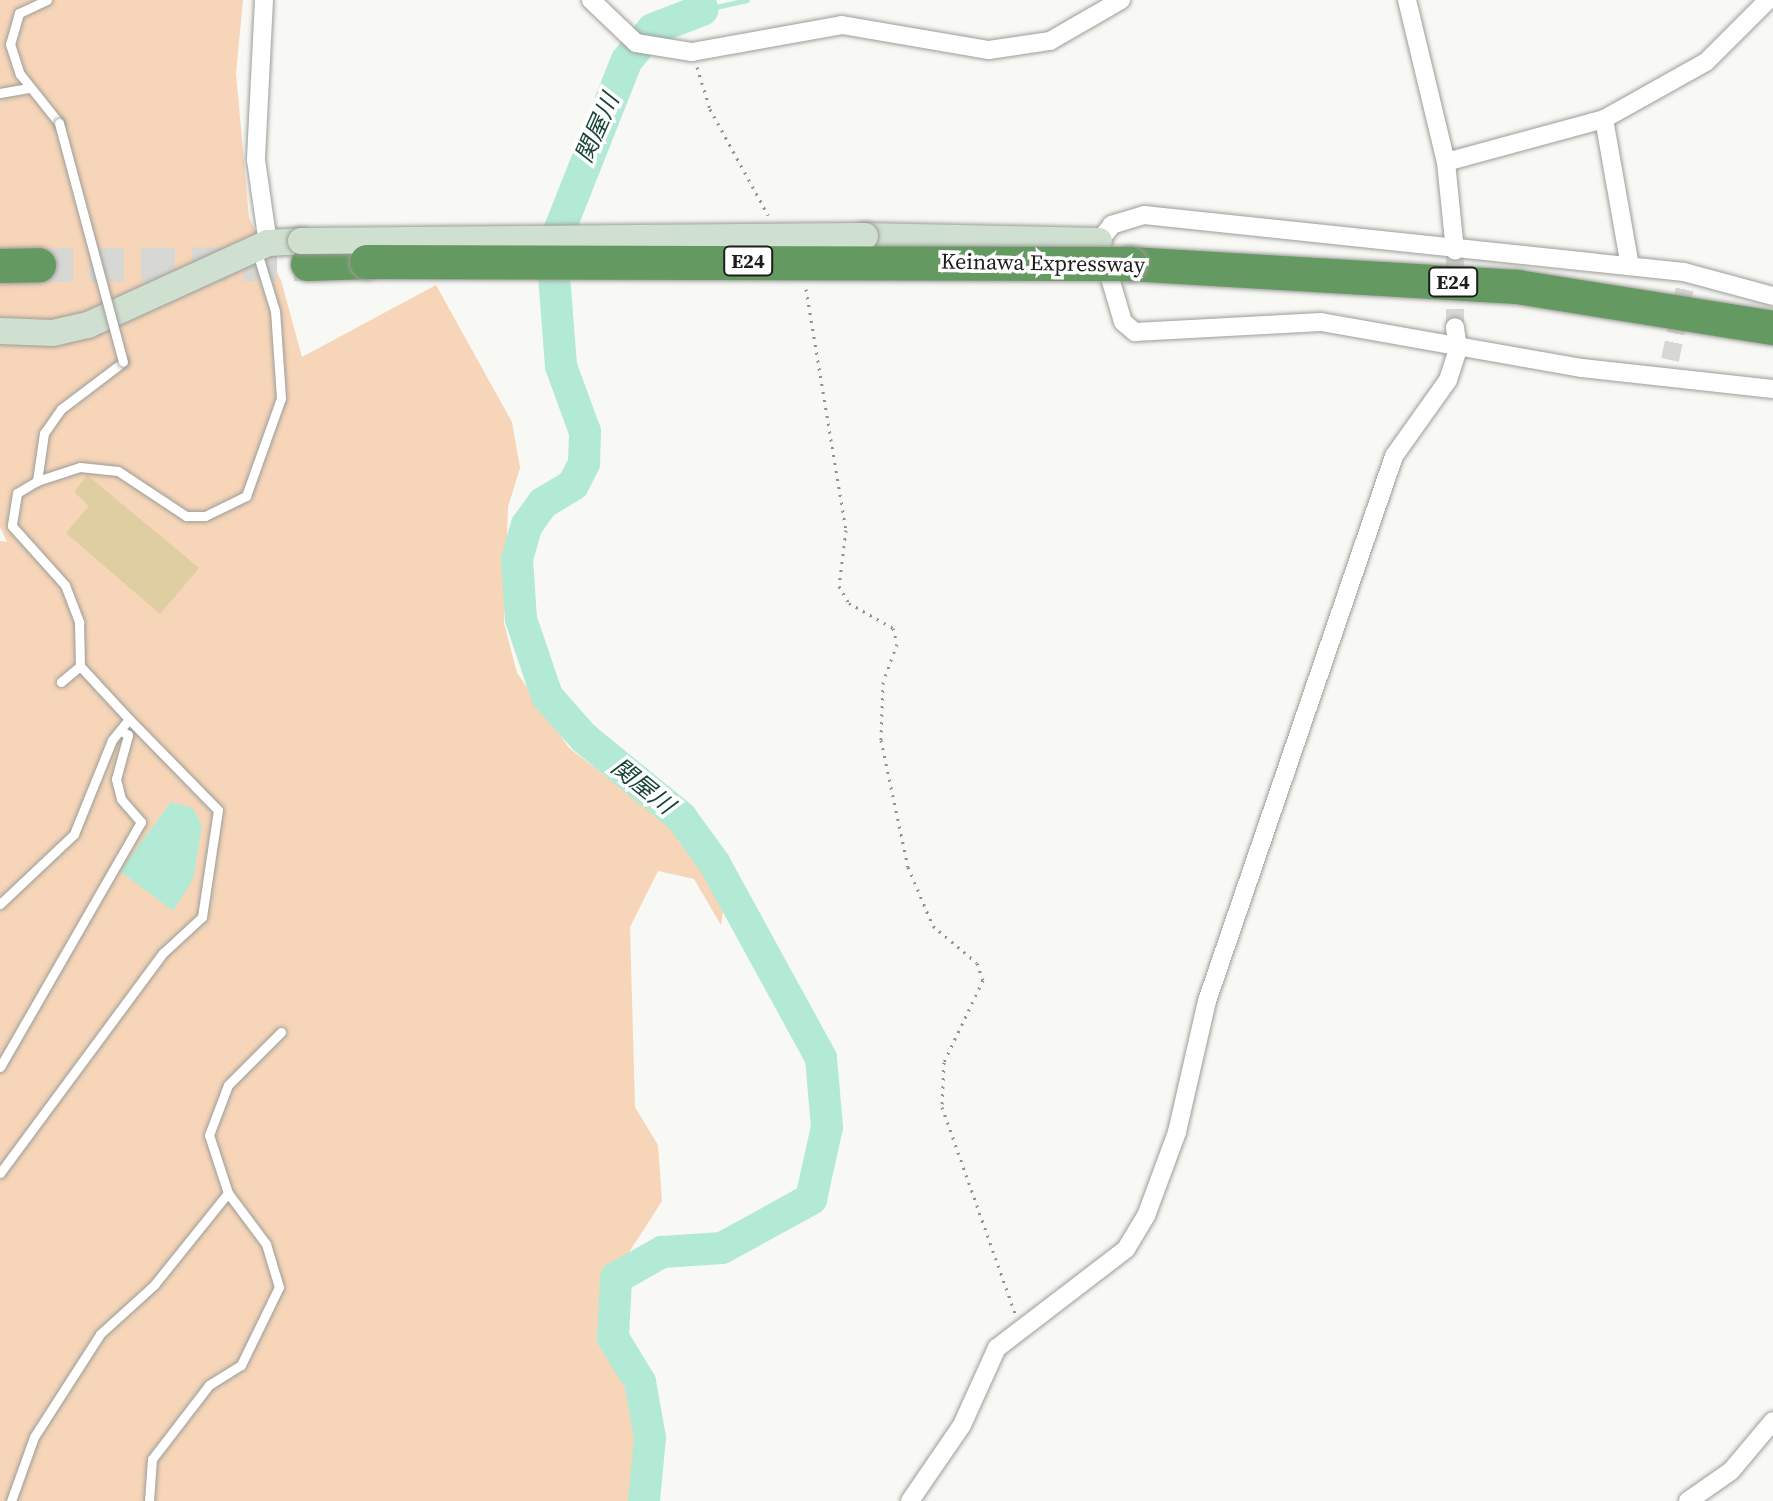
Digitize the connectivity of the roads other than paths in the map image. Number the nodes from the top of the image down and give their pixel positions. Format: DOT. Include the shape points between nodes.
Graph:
graph roads {
  1 [pos="47,0"];
  2 [pos="264,0"];
  3 [pos="591,0"];
  4 [pos="1121,0"];
  5 [pos="1407,0"];
  6 [pos="1768,0"];
  7 [pos="0,32"];
  8 [pos="10,44"];
  9 [pos="29,88"];
  10 [pos="0,93"];
  11 [pos="1604,119"];
  12 [pos="1446,162"];
  13 [pos="1099,241"];
  14 [pos="262,246"];
  15 [pos="1455,251"];
  16 [pos="304,253"];
  17 [pos="39,265"];
  18 [pos="0,266"];
  19 [pos="1630,266"];
  20 [pos="1773,296"];
  21 [pos="1455,327"];
  22 [pos="1773,328"];
  23 [pos="0,331"];
  24 [pos="1458,349"];
  25 [pos="1772,391"];
  26 [pos="37,481"];
  27 [pos="80,666"];
  28 [pos="61,682"];
  29 [pos="129,719"];
  30 [pos="120,730"];
  31 [pos="0,904"];
  32 [pos="281,1032"];
  33 [pos="0,1067"];
  34 [pos="0,1173"];
  35 [pos="228,1193"];
  36 [pos="1773,1421"];
  37 [pos="11,1501"];
  38 [pos="149,1501"];
  39 [pos="910,1501"];
  40 [pos="1688,1501"];
  1 -- 8 [label="lane" via="19,13"];
  2 -- 14 [label="street" via="256,160"];
  3 -- 4 [label="street" via="636,43 692,52 842,25 989,50 1050,41"];
  5 -- 12 [label="street"];
  6 -- 11 [label="street" via="1706,62"];
  7 -- 8 [label="lane"];
  8 -- 9 [label="lane"];
  9 -- 10 [label="lane"];
  9 -- 26 [label="lane, bridge" via="59,123 123,362 61,409 44,433"];
  11 -- 12 [label="street"];
  11 -- 19 [label="street"];
  12 -- 15 [label="street"];
  13 -- 15 [label="street" via="1112,225 1144,215"];
  13 -- 16 [label="street, bridge" via="865,236"];
  13 -- 24 [label="street" via="1123,322 1135,332 1321,322"];
  14 -- 16 [label="street"];
  14 -- 23 [label="street" via="88,325 53,333"];
  14 -- 26 [label="lane" via="275,311 281,398 246,496 205,516 186,516 118,471 80,467"];
  15 -- 19 [label="street"];
  16 -- 22 [label="highway, Keinawa Expressway / E24, bridge" via="367,262 1130,264 1517,287"];
  17 -- 18 [label="highway"];
  19 -- 20 [label="street"];
  21 -- 24 [label="street"];
  24 -- 25 [label="street" via="1671,369"];
  24 -- 39 [label="street" via="1448,380 1394,456 1207,1001 1177,1132 1146,1216 1126,1249 997,1348 962,1425"];
  26 -- 27 [label="lane" via="17,493 12,526 65,585 79,622"];
  27 -- 28 [label="lane"];
  27 -- 29 [label="lane"];
  29 -- 30 [label="lane"];
  29 -- 34 [label="lane" via="218,810 202,917 163,953"];
  30 -- 31 [label="lane" via="74,834"];
  30 -- 33 [label="lane" via="128,735 116,779 121,799 141,822"];
  32 -- 35 [label="lane" via="228,1085 209,1135"];
  35 -- 37 [label="lane" via="154,1285 91,1346 34,1437"];
  35 -- 38 [label="lane" via="266,1244 279,1287 241,1365 209,1385 152,1459"];
  36 -- 40 [label="street" via="1731,1471"];
}
